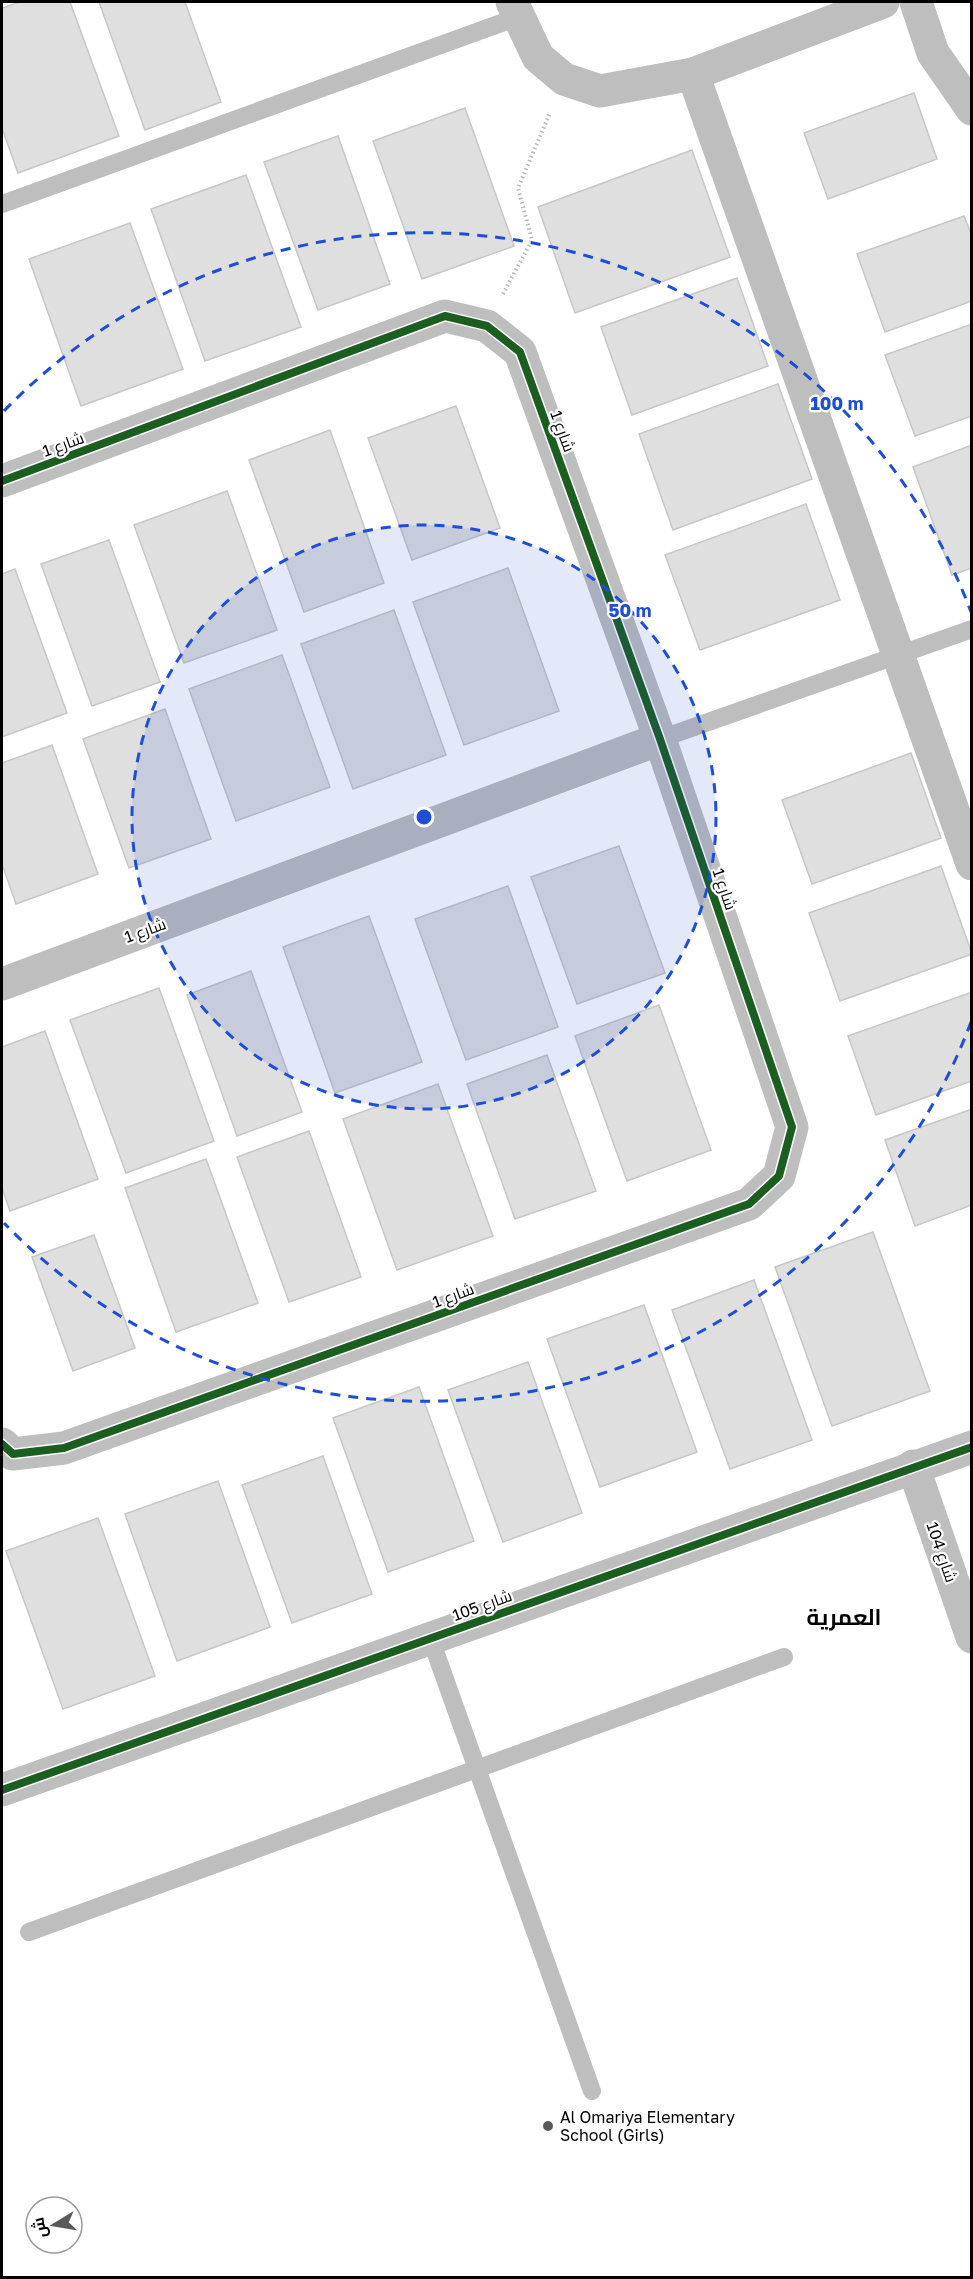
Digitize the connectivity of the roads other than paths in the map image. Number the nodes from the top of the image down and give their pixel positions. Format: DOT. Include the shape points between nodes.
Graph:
graph roads {
  1 [pos="883,2"];
  2 [pos="916,2"];
  3 [pos="515,9"];
  4 [pos="693,74"];
  5 [pos="972,109"];
  6 [pos="2,204"];
  7 [pos="2,481"];
  8 [pos="972,629"];
  9 [pos="897,655"];
  10 [pos="660,738"];
  11 [pos="972,864"];
  12 [pos="2,984"];
  13 [pos="2,1444"];
  14 [pos="972,1447"];
  15 [pos="913,1466"];
  16 [pos="972,1637"];
  17 [pos="430,1638"];
  18 [pos="784,1657"];
  19 [pos="477,1768"];
  20 [pos="2,1790"];
  21 [pos="29,1932"];
  22 [pos="592,2091"];
  1 -- 4 [label="street"];
  2 -- 5 [label="street" via="933,53"];
  3 -- 4 [label="street" via="538,57 564,79 600,91"];
  3 -- 6 [label="lane"];
  4 -- 9 [label="street"];
  7 -- 10 [label="street, شارع 1" via="445,316 487,326 520,352"];
  8 -- 9 [label="lane"];
  9 -- 10 [label="lane"];
  9 -- 11 [label="street"];
  10 -- 12 [label="street, شارع 1"];
  10 -- 13 [label="street, شارع 1" via="792,1127 779,1176 749,1204 64,1448 13,1454"];
  14 -- 15 [label="street, شارع 105"];
  15 -- 16 [label="street, شارع 104"];
  15 -- 17 [label="street, شارع 105"];
  17 -- 19 [label="lane"];
  17 -- 20 [label="street, شارع 105"];
  18 -- 19 [label="lane"];
  19 -- 21 [label="lane"];
  19 -- 22 [label="lane"];
}
